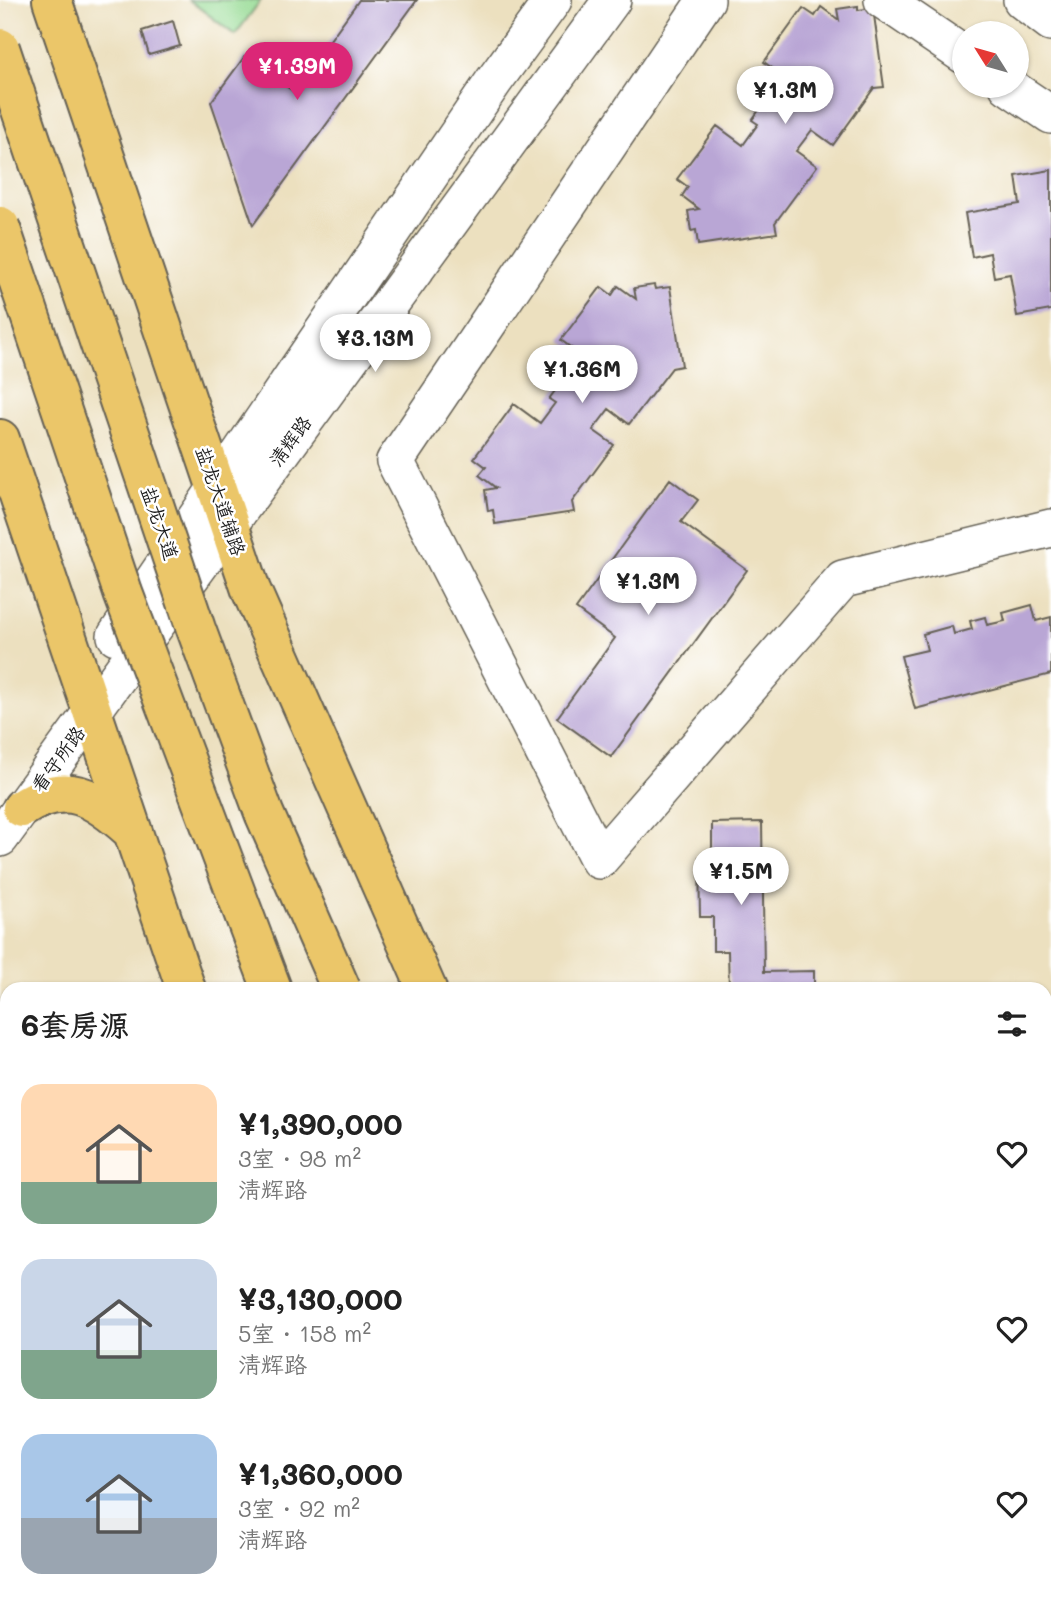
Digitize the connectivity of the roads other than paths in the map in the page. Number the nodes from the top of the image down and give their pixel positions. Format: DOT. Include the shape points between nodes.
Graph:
graph roads {
  1 [pos="52,0"];
  2 [pos="553,0"];
  3 [pos="612,0"];
  4 [pos="706,0"];
  5 [pos="883,0"];
  6 [pos="1022,0"];
  7 [pos="1051,22"];
  8 [pos="952,47"];
  9 [pos="0,48"];
  10 [pos="1026,98"];
  11 [pos="1051,115"];
  12 [pos="0,226"];
  13 [pos="0,439"];
  14 [pos="217,488"];
  15 [pos="229,525"];
  16 [pos="1051,528"];
  17 [pos="87,699"];
  18 [pos="11,805"];
  19 [pos="130,829"];
  20 [pos="0,838"];
  21 [pos="184,982"];
  22 [pos="269,982"];
  23 [pos="338,982"];
  24 [pos="424,982"];
  1 -- 14 [label="main road, 盐龙大道辅路"];
  2 -- 14 [label="street, 清辉路"];
  3 -- 15 [label="street, 清辉路"];
  4 -- 16 [label="street" via="395,461 599,860 843,579"];
  5 -- 8 [label="street"];
  6 -- 7 [label="street"];
  9 -- 23 [label="main road, 盐龙大道, bridge" via="196,629 264,813"];
  10 -- 11 [label="street"];
  12 -- 22 [label="main road, bridge" via="123,593"];
  13 -- 17 [label="main road"];
  14 -- 15 [label="main road, 盐龙大道辅路"];
  14 -- 17 [label="street, 清辉路"];
  15 -- 17 [label="street, 清辉路"];
  15 -- 24 [label="main road, 盐龙大道辅路" via="251,590"];
  17 -- 18 [label="street, 看守所路"];
  17 -- 19 [label="main road"];
  18 -- 19 [label="main road" via="60,792 84,796"];
  18 -- 20 [label="street, 看守所路"];
  19 -- 21 [label="main road"];
}
